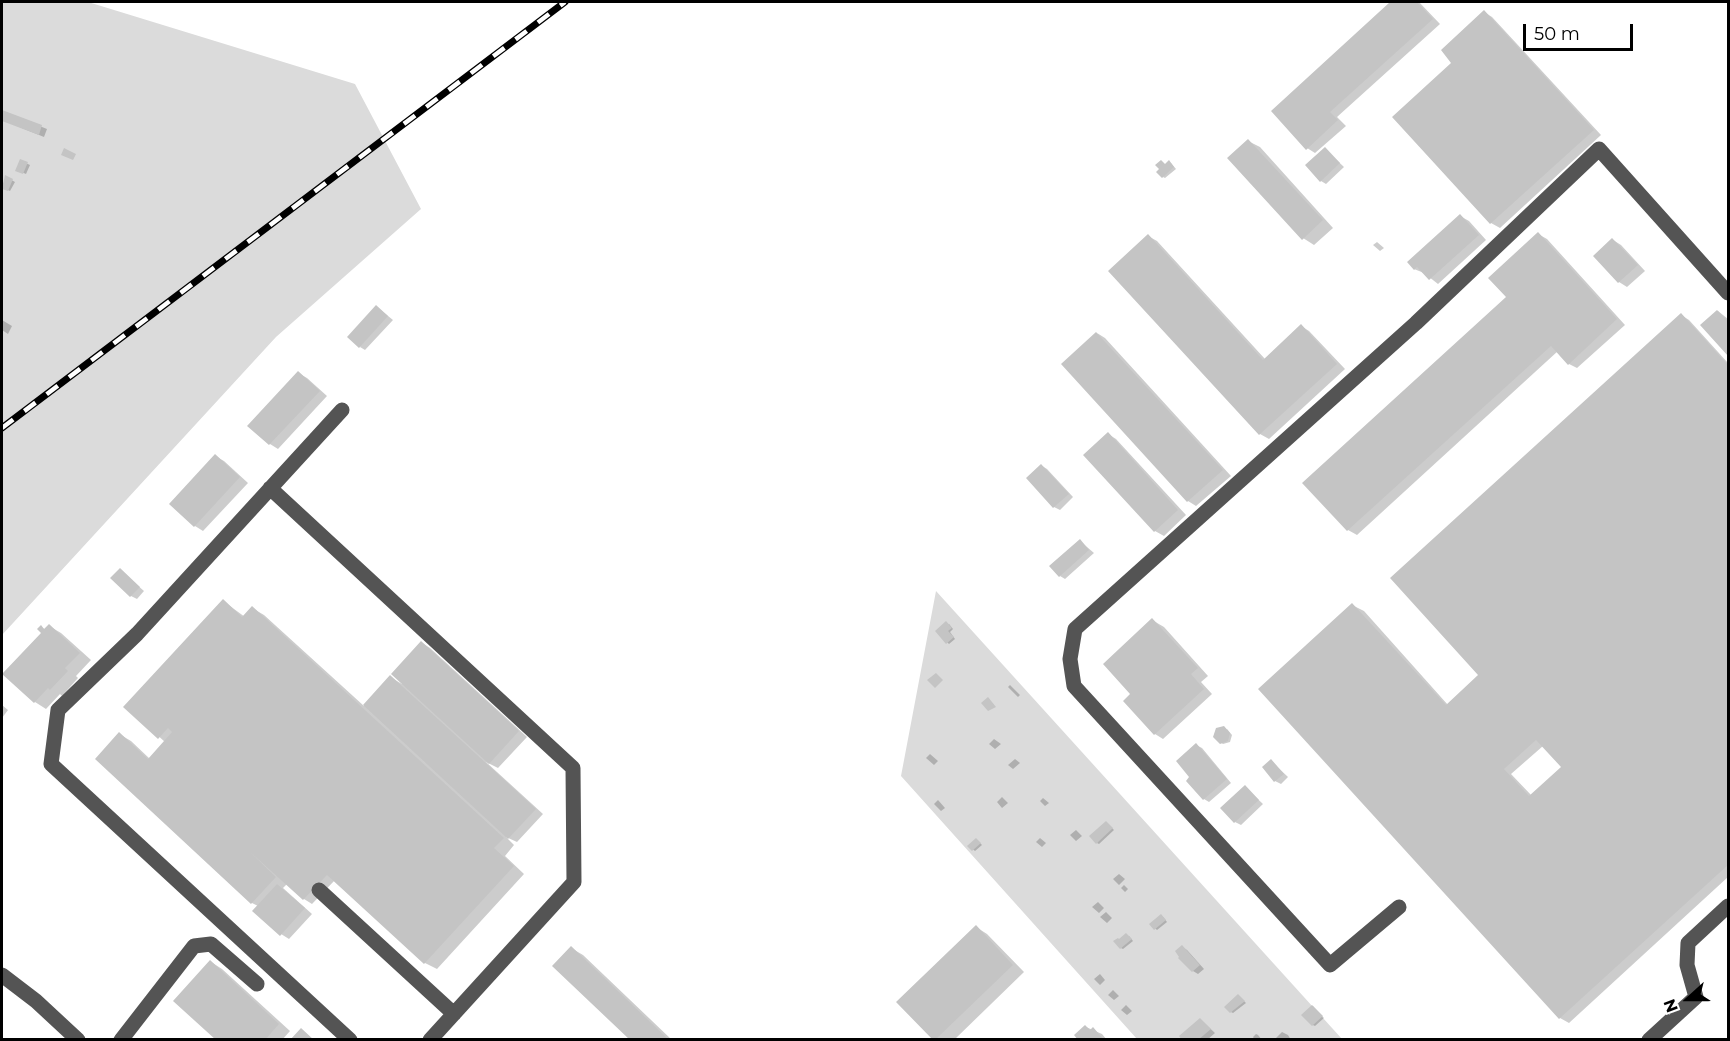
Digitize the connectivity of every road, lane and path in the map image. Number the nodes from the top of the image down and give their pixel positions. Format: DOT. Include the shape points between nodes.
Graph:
graph roads {
  1 [pos="1728,293"];
  2 [pos="342,410"];
  3 [pos="270,488"];
  4 [pos="319,890"];
  5 [pos="1728,906"];
  6 [pos="1399,907"];
  7 [pos="2,975"];
  8 [pos="257,984"];
  9 [pos="454,1014"];
  10 [pos="78,1040"];
  11 [pos="121,1040"];
  12 [pos="350,1040"];
  13 [pos="430,1040"];
  14 [pos="1649,1040"];
  1 -- 6 [label="street" via="1599,149 1416,323 1075,629 1070,659 1074,686 1330,964"];
  2 -- 3 [label="street"];
  3 -- 9 [label="street" via="573,768 574,882"];
  3 -- 12 [label="street" via="137,634 58,710 51,764"];
  4 -- 9 [label="street"];
  5 -- 14 [label="street" via="1688,943 1687,965 1696,997"];
  7 -- 10 [label="street"];
  8 -- 11 [label="street" via="211,944 194,946"];
  9 -- 13 [label="street"];
}
